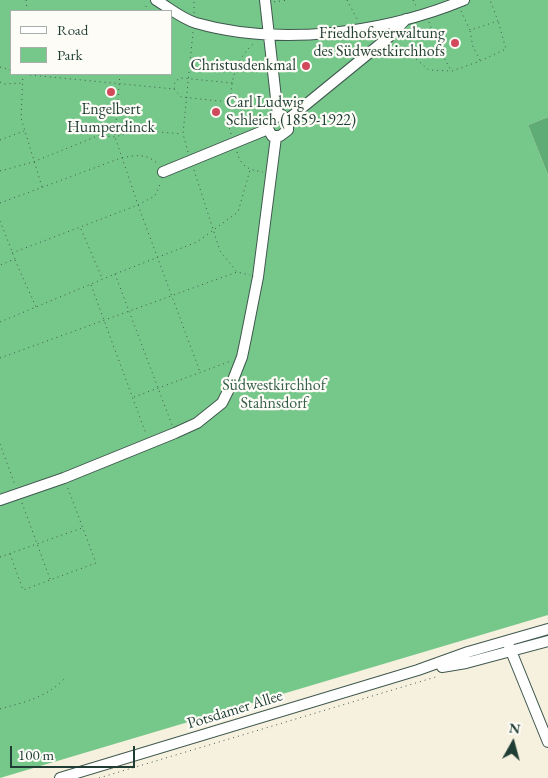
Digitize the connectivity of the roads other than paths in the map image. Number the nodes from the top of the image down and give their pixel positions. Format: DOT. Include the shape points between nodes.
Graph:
graph roads {
  1 [pos="156,0"];
  2 [pos="266,2"];
  3 [pos="461,2"];
  4 [pos="406,19"];
  5 [pos="267,34"];
  6 [pos="283,118"];
  7 [pos="272,133"];
  8 [pos="163,172"];
  9 [pos="0,500"];
  10 [pos="548,629"];
  11 [pos="507,641"];
  12 [pos="548,641"];
  13 [pos="511,651"];
  14 [pos="418,670"];
  15 [pos="548,742"];
  16 [pos="60,778"];
  1 -- 5 [label="street" via="194,22"];
  2 -- 5 [label="street"];
  3 -- 4 [label="street"];
  4 -- 5 [label="street" via="362,29"];
  4 -- 6 [label="street" via="390,36"];
  5 -- 6 [label="street"];
  6 -- 7 [label="street" via="273,118 268,124"];
  6 -- 7 [label="street" via="288,126 286,133 280,136"];
  7 -- 8 [label="street" via="234,143"];
  7 -- 9 [label="street" via="271,174 258,277 242,357 222,403 197,423 175,433"];
  10 -- 11 [label="street, Potsdamer Allee"];
  11 -- 13 [label="street"];
  11 -- 14 [label="street, Potsdamer Allee"];
  12 -- 13 [label="street, Potsdamer Allee"];
  13 -- 14 [label="street, Potsdamer Allee" via="466,663"];
  13 -- 15 [label="street"];
  14 -- 16 [label="street, Potsdamer Allee"];
}
